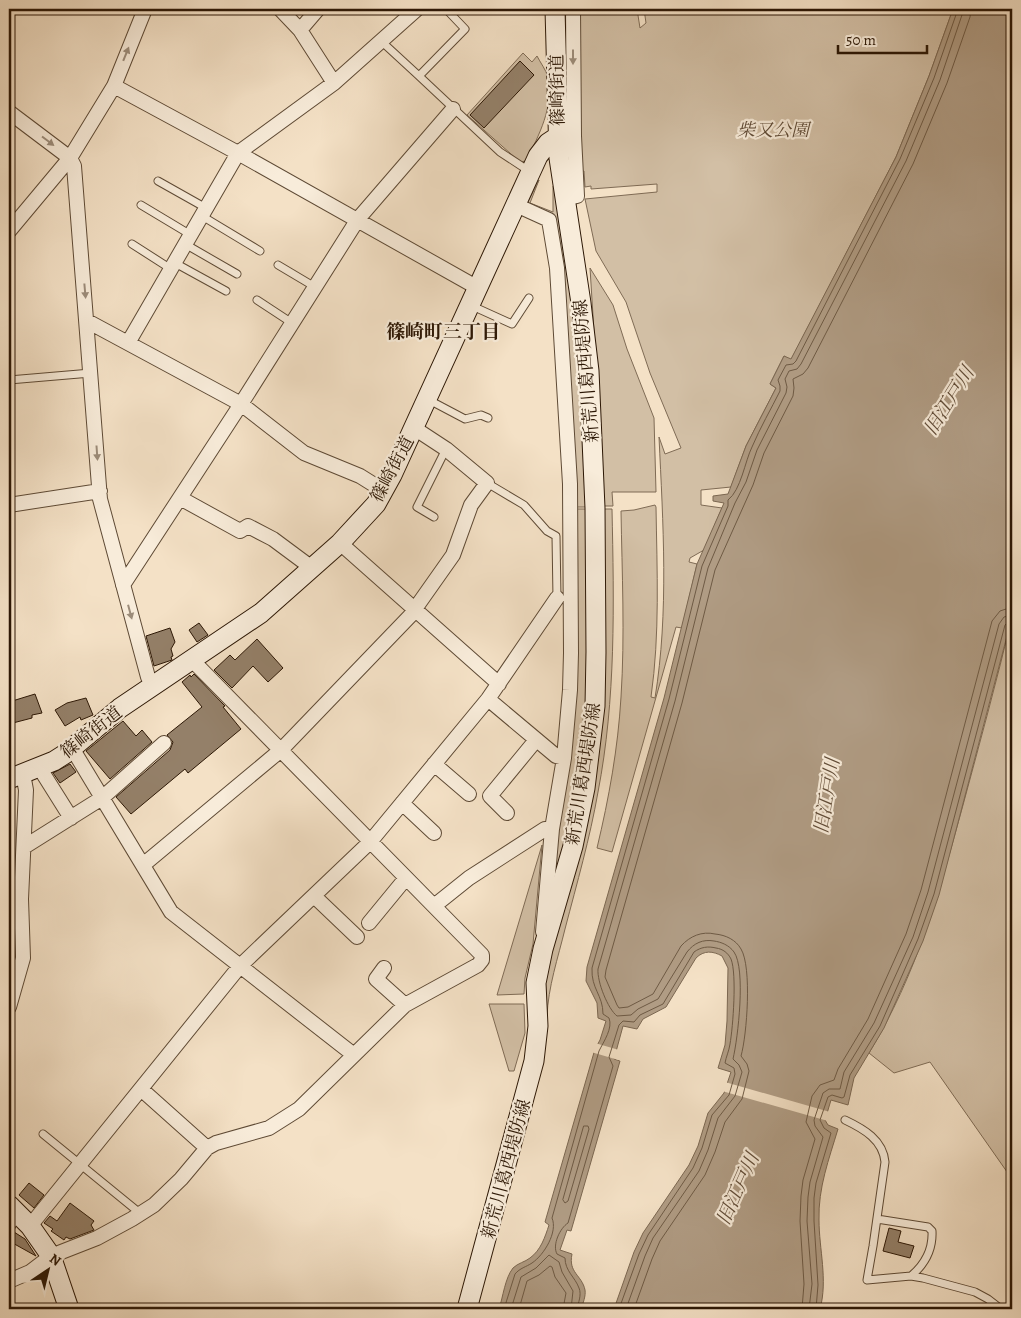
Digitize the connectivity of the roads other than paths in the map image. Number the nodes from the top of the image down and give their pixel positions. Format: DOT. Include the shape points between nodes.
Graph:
graph roads {
  1 [pos="143,9"];
  2 [pos="280,9"];
  3 [pos="318,9"];
  4 [pos="417,9"];
  5 [pos="446,9"];
  6 [pos="555,9"];
  7 [pos="573,9"];
  8 [pos="300,30"];
  9 [pos="381,41"];
  10 [pos="419,76"];
  11 [pos="334,83"];
  12 [pos="114,86"];
  13 [pos="454,109"];
  14 [pos="9,112"];
  15 [pos="557,137"];
  16 [pos="238,153"];
  17 [pos="70,158"];
  18 [pos="531,172"];
  19 [pos="158,181"];
  20 [pos="564,199"];
  21 [pos="141,205"];
  22 [pos="516,205"];
  23 [pos="204,212"];
  24 [pos="358,219"];
  25 [pos="9,231"];
  26 [pos="188,240"];
  27 [pos="132,244"];
  28 [pos="260,251"];
  29 [pos="278,265"];
  30 [pos="173,266"];
  31 [pos="237,274"];
  32 [pos="315,287"];
  33 [pos="478,288"];
  34 [pos="226,292"];
  35 [pos="529,298"];
  36 [pos="257,300"];
  37 [pos="470,305"];
  38 [pos="87,321"];
  39 [pos="292,324"];
  40 [pos="128,343"];
  41 [pos="91,373"];
  42 [pos="9,380"];
  43 [pos="426,399"];
  44 [pos="241,404"];
  45 [pos="488,418"];
  46 [pos="414,428"];
  47 [pos="446,449"];
  48 [pos="487,483"];
  49 [pos="100,491"];
  50 [pos="384,491"];
  51 [pos="180,498"];
  52 [pos="9,505"];
  53 [pos="434,517"];
  54 [pos="340,543"];
  55 [pos="312,568"];
  56 [pos="123,585"];
  57 [pos="557,598"];
  58 [pos="415,610"];
  59 [pos="191,659"];
  60 [pos="499,684"];
  61 [pos="153,686"];
  62 [pos="488,699"];
  63 [pos="536,740"];
  64 [pos="164,743"];
  65 [pos="72,748"];
  66 [pos="281,750"];
  67 [pos="564,758"];
  68 [pos="434,764"];
  69 [pos="24,773"];
  70 [pos="469,794"];
  71 [pos="102,798"];
  72 [pos="402,803"];
  73 [pos="507,814"];
  74 [pos="71,818"];
  75 [pos="552,829"];
  76 [pos="434,833"];
  77 [pos="370,842"];
  78 [pos="24,848"];
  79 [pos="143,865"];
  80 [pos="406,878"];
  81 [pos="314,896"];
  82 [pos="434,906"];
  83 [pos="15,912"];
  84 [pos="369,923"];
  85 [pos="357,938"];
  86 [pos="542,949"];
  87 [pos="240,966"];
  88 [pos="384,968"];
  89 [pos="405,1005"];
  90 [pos="9,1007"];
  91 [pos="354,1056"];
  92 [pos="141,1089"];
  93 [pos="845,1120"];
  94 [pos="42,1134"];
  95 [pos="207,1148"];
  96 [pos="81,1164"];
  97 [pos="141,1214"];
  98 [pos="19,1215"];
  99 [pos="877,1219"];
  100 [pos="9,1231"];
  101 [pos="51,1256"];
  102 [pos="911,1276"];
  103 [pos="9,1281"];
  104 [pos="69,1309"];
  105 [pos="468,1309"];
  106 [pos="1001,1309"];
  12 -- 1 [label="street, one-way"];
  2 -- 8 [label="street"];
  3 -- 8 [label="street"];
  4 -- 9 [label="street"];
  5 -- 10 [label="lane" via="465,29"];
  6 -- 15 [label="main road, 篠崎街道"];
  7 -- 20 [label="street, one-way" via="577,196"];
  8 -- 11 [label="street"];
  9 -- 10 [label="lane"];
  9 -- 11 [label="street"];
  10 -- 13 [label="lane"];
  11 -- 16 [label="street"];
  12 -- 16 [label="street"];
  12 -- 17 [label="street"];
  13 -- 18 [label="lane" via="500,152"];
  13 -- 24 [label="street"];
  14 -- 17 [label="street, one-way"];
  15 -- 18 [label="main road, 篠崎街道" via="545,146"];
  15 -- 20 [label="main road, 新荒川葛西堤防線"];
  16 -- 23 [label="street"];
  16 -- 24 [label="street"];
  17 -- 25 [label="street"];
  17 -- 38 [label="street, one-way" via="74,166"];
  18 -- 22 [label="main road, 篠崎街道"];
  19 -- 23 [label="lane"];
  20 -- 86 [label="main road, 新荒川葛西堤防線" via="589,371 595,508 595,706 578,823"];
  21 -- 26 [label="lane"];
  22 -- 33 [label="main road, 篠崎街道"];
  22 -- 67 [label="street" via="549,220 557,268 570,484 570,681"];
  23 -- 26 [label="street"];
  23 -- 28 [label="lane"];
  24 -- 32 [label="street"];
  24 -- 33 [label="street"];
  26 -- 30 [label="street"];
  26 -- 31 [label="lane"];
  27 -- 30 [label="lane"];
  29 -- 32 [label="lane"];
  30 -- 34 [label="lane"];
  30 -- 40 [label="street"];
  32 -- 39 [label="street"];
  33 -- 37 [label="main road, 篠崎街道"];
  35 -- 37 [label="lane" via="512,324"];
  36 -- 39 [label="lane"];
  37 -- 43 [label="main road, 篠崎街道"];
  38 -- 40 [label="street"];
  38 -- 41 [label="street"];
  39 -- 44 [label="street"];
  40 -- 44 [label="street"];
  41 -- 42 [label="lane"];
  41 -- 49 [label="street, one-way"];
  43 -- 45 [label="lane" via="465,419 481,415"];
  43 -- 46 [label="main road, 篠崎街道"];
  44 -- 50 [label="street" via="304,453 360,476"];
  44 -- 51 [label="street"];
  46 -- 47 [label="street"];
  46 -- 50 [label="main road, 篠崎街道"];
  47 -- 48 [label="street"];
  47 -- 53 [label="lane" via="417,507"];
  48 -- 57 [label="lane" via="524,505 547,531 556,536"];
  48 -- 58 [label="street" via="471,505 453,555"];
  49 -- 52 [label="street"];
  49 -- 56 [label="street"];
  50 -- 54 [label="main road, 篠崎街道"];
  51 -- 55 [label="street" via="240,530 248,526 265,535"];
  51 -- 56 [label="street"];
  54 -- 55 [label="main road, 篠崎街道"];
  54 -- 58 [label="street"];
  55 -- 59 [label="main road, 篠崎街道" via="261,613"];
  56 -- 61 [label="street, one-way"];
  57 -- 60 [label="street"];
  58 -- 60 [label="street"];
  58 -- 66 [label="street"];
  59 -- 61 [label="main road, 篠崎街道"];
  59 -- 66 [label="street"];
  60 -- 62 [label="street"];
  61 -- 65 [label="main road, 篠崎街道" via="120,708"];
  62 -- 63 [label="street"];
  62 -- 68 [label="street"];
  63 -- 67 [label="street" via="556,756"];
  63 -- 73 [label="street" via="490,796"];
  64 -- 71 [label="street"];
  65 -- 69 [label="main road, 篠崎街道" via="54,761"];
  65 -- 71 [label="street"];
  66 -- 77 [label="street"];
  66 -- 79 [label="street"];
  67 -- 75 [label="street"];
  68 -- 70 [label="street"];
  68 -- 72 [label="street"];
  69 -- 74 [label="street"];
  69 -- 78 [label="street"];
  71 -- 74 [label="street"];
  71 -- 79 [label="street"];
  72 -- 76 [label="street"];
  72 -- 77 [label="street"];
  74 -- 78 [label="street"];
  75 -- 82 [label="street" via="546,829 468,878"];
  75 -- 86 [label="street"];
  77 -- 80 [label="street"];
  77 -- 81 [label="street"];
  78 -- 83 [label="street" via="21,899"];
  79 -- 87 [label="street" via="171,912"];
  80 -- 82 [label="street"];
  80 -- 84 [label="street"];
  81 -- 85 [label="street"];
  81 -- 87 [label="street"];
  82 -- 89 [label="street" via="482,955 482,960 478,966"];
  83 -- 90 [label="street" via="23,958"];
  86 -- 105 [label="main road, 新荒川葛西堤防線" via="536,983 538,1026 534,1061"];
  87 -- 91 [label="street"];
  87 -- 92 [label="street"];
  88 -- 89 [label="street" via="376,979"];
  89 -- 91 [label="street"];
  91 -- 95 [label="street" via="299,1109 269,1128"];
  92 -- 95 [label="street"];
  92 -- 96 [label="street"];
  93 -- 99 [label="lane" via="862,1129 883,1148 885,1162"];
  94 -- 96 [label="lane"];
  95 -- 97 [label="street" via="181,1179"];
  96 -- 97 [label="lane"];
  96 -- 98 [label="street"];
  97 -- 101 [label="street" via="97,1238"];
  98 -- 100 [label="lane"];
  98 -- 101 [label="main road"];
  99 -- 102 [label="lane" via="867,1280"];
  99 -- 102 [label="lane" via="932,1231 926,1260"];
  101 -- 103 [label="street" via="30,1272"];
  101 -- 104 [label="main road"];
  102 -- 106 [label="lane" via="975,1292"];
}
